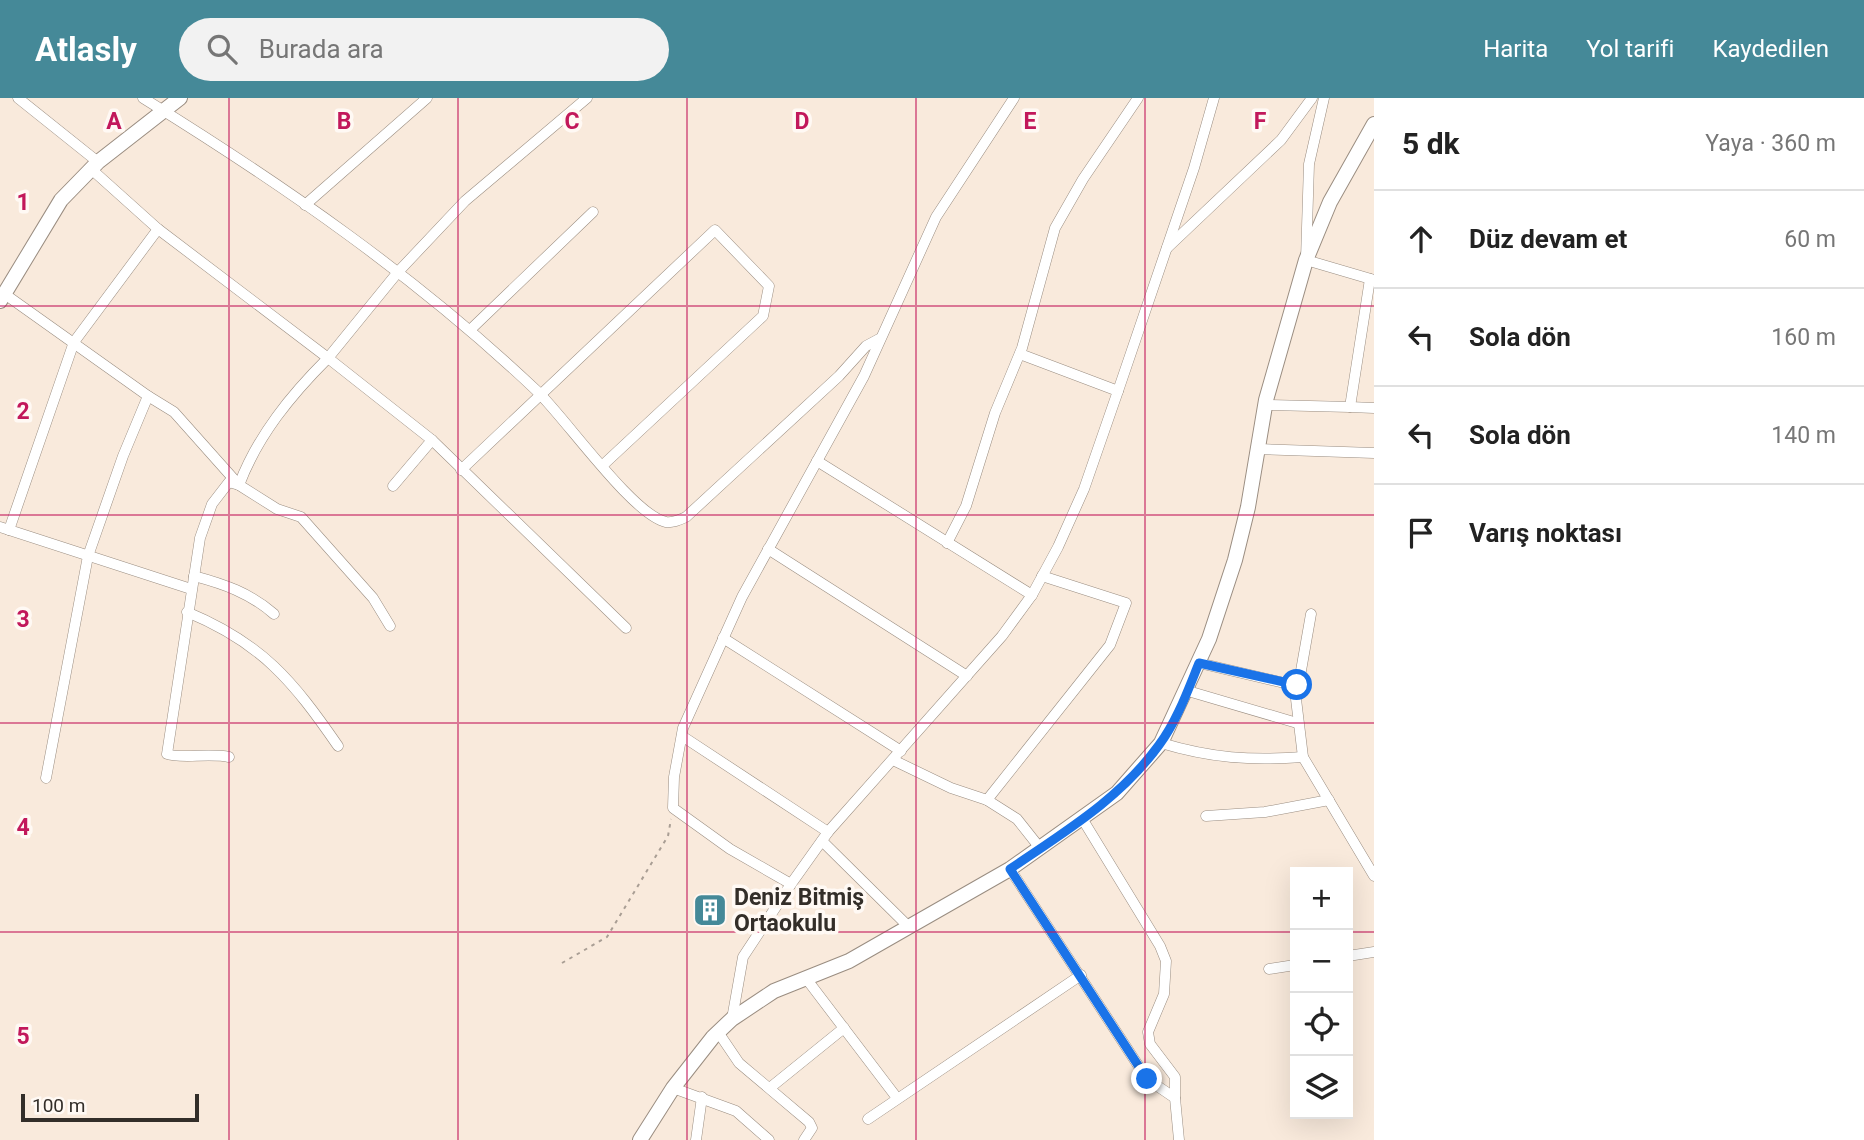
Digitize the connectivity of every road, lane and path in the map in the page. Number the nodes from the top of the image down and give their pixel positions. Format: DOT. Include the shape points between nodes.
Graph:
graph roads {
  1 [pos="18,98"];
  2 [pos="143,98"];
  3 [pos="180,98"];
  4 [pos="427,98"];
  5 [pos="587,98"];
  6 [pos="1014,98"];
  7 [pos="1138,98"];
  8 [pos="1214,98"];
  9 [pos="1312,98"];
  10 [pos="1324,98"];
  11 [pos="163,111"];
  12 [pos="1372,133"];
  13 [pos="94,165"];
  14 [pos="305,205"];
  15 [pos="593,212"];
  16 [pos="158,229"];
  17 [pos="1164,251"];
  18 [pos="1306,260"];
  19 [pos="398,272"];
  20 [pos="1372,279"];
  21 [pos="3,298"];
  22 [pos="470,330"];
  23 [pos="879,340"];
  24 [pos="74,342"];
  25 [pos="1020,354"];
  26 [pos="328,358"];
  27 [pos="1118,391"];
  28 [pos="540,394"];
  29 [pos="148,396"];
  30 [pos="1265,405"];
  31 [pos="1350,407"];
  32 [pos="1374,408"];
  33 [pos="432,440"];
  34 [pos="1258,449"];
  35 [pos="1374,453"];
  36 [pos="817,461"];
  37 [pos="603,465"];
  38 [pos="461,470"];
  39 [pos="239,485"];
  40 [pos="393,486"];
  41 [pos="5,528"];
  42 [pos="947,543"];
  43 [pos="768,550"];
  44 [pos="88,556"];
  45 [pos="194,576"];
  46 [pos="1042,576"];
  47 [pos="191,589"];
  48 [pos="1032,595"];
  49 [pos="187,612"];
  50 [pos="274,614"];
  51 [pos="1311,614"];
  52 [pos="390,626"];
  53 [pos="626,628"];
  54 [pos="723,638"];
  55 [pos="1199,663"];
  56 [pos="967,676"];
  57 [pos="1297,685"];
  58 [pos="1188,691"];
  59 [pos="1297,723"];
  60 [pos="682,736"];
  61 [pos="1161,743"];
  62 [pos="338,746"];
  63 [pos="901,751"];
  64 [pos="229,757"];
  65 [pos="1303,757"];
  66 [pos="893,761"];
  67 [pos="46,778"];
  68 [pos="987,800"];
  69 [pos="1329,800"];
  70 [pos="673,808"];
  71 [pos="1206,816"];
  72 [pos="1083,820"];
  73 [pos="825,837"];
  74 [pos="1040,848"];
  75 [pos="1010,869"];
  76 [pos="1374,876"];
  77 [pos="791,884"];
  78 [pos="910,928"];
  79 [pos="1374,952"];
  80 [pos="1353,955"];
  81 [pos="562,963"];
  82 [pos="1290,966"];
  83 [pos="1269,969"];
  84 [pos="1081,975"];
  85 [pos="805,977"];
  86 [pos="732,1018"];
  87 [pos="844,1028"];
  88 [pos="718,1032"];
  89 [pos="771,1087"];
  90 [pos="673,1088"];
  91 [pos="702,1097"];
  92 [pos="1175,1097"];
  93 [pos="897,1098"];
  94 [pos="868,1119"];
  95 [pos="640,1140"];
  96 [pos="696,1140"];
  97 [pos="769,1140"];
  98 [pos="804,1140"];
  99 [pos="1179,1140"];
  1 -- 13 [label="street"];
  2 -- 11 [label="street"];
  3 -- 11 [label="street"];
  4 -- 14 [label="street"];
  5 -- 19 [label="street" via="465,201"];
  6 -- 23 [label="street" via="936,217"];
  7 -- 25 [label="street" via="1055,228"];
  8 -- 17 [label="street"];
  9 -- 17 [label="street" via="1281,140"];
  10 -- 18 [label="street" via="1310,164"];
  11 -- 13 [label="street"];
  11 -- 14 [label="street"];
  12 -- 18 [label="street" via="1330,202"];
  13 -- 16 [label="street"];
  13 -- 21 [label="street" via="61,200"];
  14 -- 19 [label="street"];
  15 -- 22 [label="street"];
  16 -- 24 [label="street"];
  16 -- 26 [label="street"];
  17 -- 27 [label="street"];
  18 -- 20 [label="street"];
  18 -- 30 [label="street"];
  19 -- 22 [label="street"];
  19 -- 26 [label="street"];
  20 -- 31 [label="street"];
  21 -- 24 [label="street"];
  22 -- 28 [label="street"];
  23 -- 36 [label="street"];
  23 -- 37 [label="street" via="866,346 829,386 686,517 668,523 642,509"];
  24 -- 29 [label="street"];
  24 -- 41 [label="street"];
  25 -- 27 [label="street"];
  25 -- 42 [label="street" via="995,413 966,506"];
  26 -- 33 [label="street"];
  26 -- 39 [label="street" via="289,397"];
  27 -- 46 [label="street" via="1084,489"];
  28 -- 37 [label="street"];
  28 -- 37 [label="street" via="715,230 769,286 763,316"];
  28 -- 38 [label="street"];
  29 -- 39 [label="street" via="174,412"];
  29 -- 44 [label="street"];
  30 -- 31 [label="street"];
  30 -- 34 [label="street"];
  31 -- 32 [label="street"];
  33 -- 38 [label="street"];
  33 -- 40 [label="street"];
  34 -- 35 [label="street"];
  34 -- 55 [label="street" via="1235,560"];
  36 -- 42 [label="street"];
  36 -- 43 [label="street"];
  38 -- 53 [label="street"];
  39 -- 45 [label="street" via="229,482 212,504"];
  39 -- 52 [label="street" via="277,509 301,517 373,598"];
  41 -- 44 [label="street"];
  42 -- 48 [label="street"];
  43 -- 54 [label="street"];
  43 -- 56 [label="street"];
  44 -- 47 [label="street"];
  44 -- 67 [label="street"];
  45 -- 47 [label="street"];
  45 -- 50 [label="street" via="231,586"];
  46 -- 48 [label="street"];
  46 -- 68 [label="street" via="1126,603 1110,645"];
  47 -- 49 [label="street"];
  48 -- 56 [label="street"];
  49 -- 62 [label="street" via="272,661"];
  49 -- 64 [label="street" via="167,754"];
  51 -- 57 [label="street"];
  54 -- 60 [label="street" via="692,702"];
  54 -- 63 [label="street"];
  55 -- 57 [label="street"];
  55 -- 58 [label="street"];
  56 -- 63 [label="street"];
  57 -- 59 [label="street"];
  58 -- 59 [label="street"];
  58 -- 61 [label="street"];
  59 -- 65 [label="street"];
  60 -- 70 [label="street"];
  60 -- 73 [label="street"];
  61 -- 65 [label="street" via="1253,761"];
  61 -- 72 [label="street" via="1124,786"];
  63 -- 66 [label="street"];
  65 -- 69 [label="street"];
  66 -- 68 [label="street"];
  66 -- 73 [label="street"];
  68 -- 74 [label="street" via="1017,818"];
  69 -- 71 [label="street" via="1265,812"];
  69 -- 76 [label="street"];
  70 -- 77 [label="street" via="730,849"];
  70 -- 81 [label="path" via="668,835 607,937"];
  72 -- 74 [label="street"];
  72 -- 92 [label="street" via="1166,961 1164,994 1148,1032 1150,1044 1175,1077"];
  73 -- 77 [label="street"];
  73 -- 78 [label="street"];
  74 -- 75 [label="street"];
  75 -- 78 [label="street"];
  75 -- 84 [label="street"];
  77 -- 86 [label="street" via="743,957"];
  78 -- 85 [label="street" via="849,961"];
  79 -- 80 [label="street"];
  82 -- 83 [label="street"];
  84 -- 92 [label="street" via="1147,1079"];
  84 -- 93 [label="street"];
  85 -- 86 [label="street"];
  85 -- 87 [label="street"];
  86 -- 88 [label="street"];
  87 -- 89 [label="street"];
  87 -- 93 [label="street"];
  88 -- 89 [label="street" via="739,1063"];
  88 -- 90 [label="street"];
  89 -- 98 [label="street" via="809,1122 812,1128"];
  90 -- 91 [label="street"];
  90 -- 95 [label="street"];
  91 -- 96 [label="street"];
  91 -- 97 [label="street" via="736,1111"];
  92 -- 99 [label="street"];
  93 -- 94 [label="street"];
}
